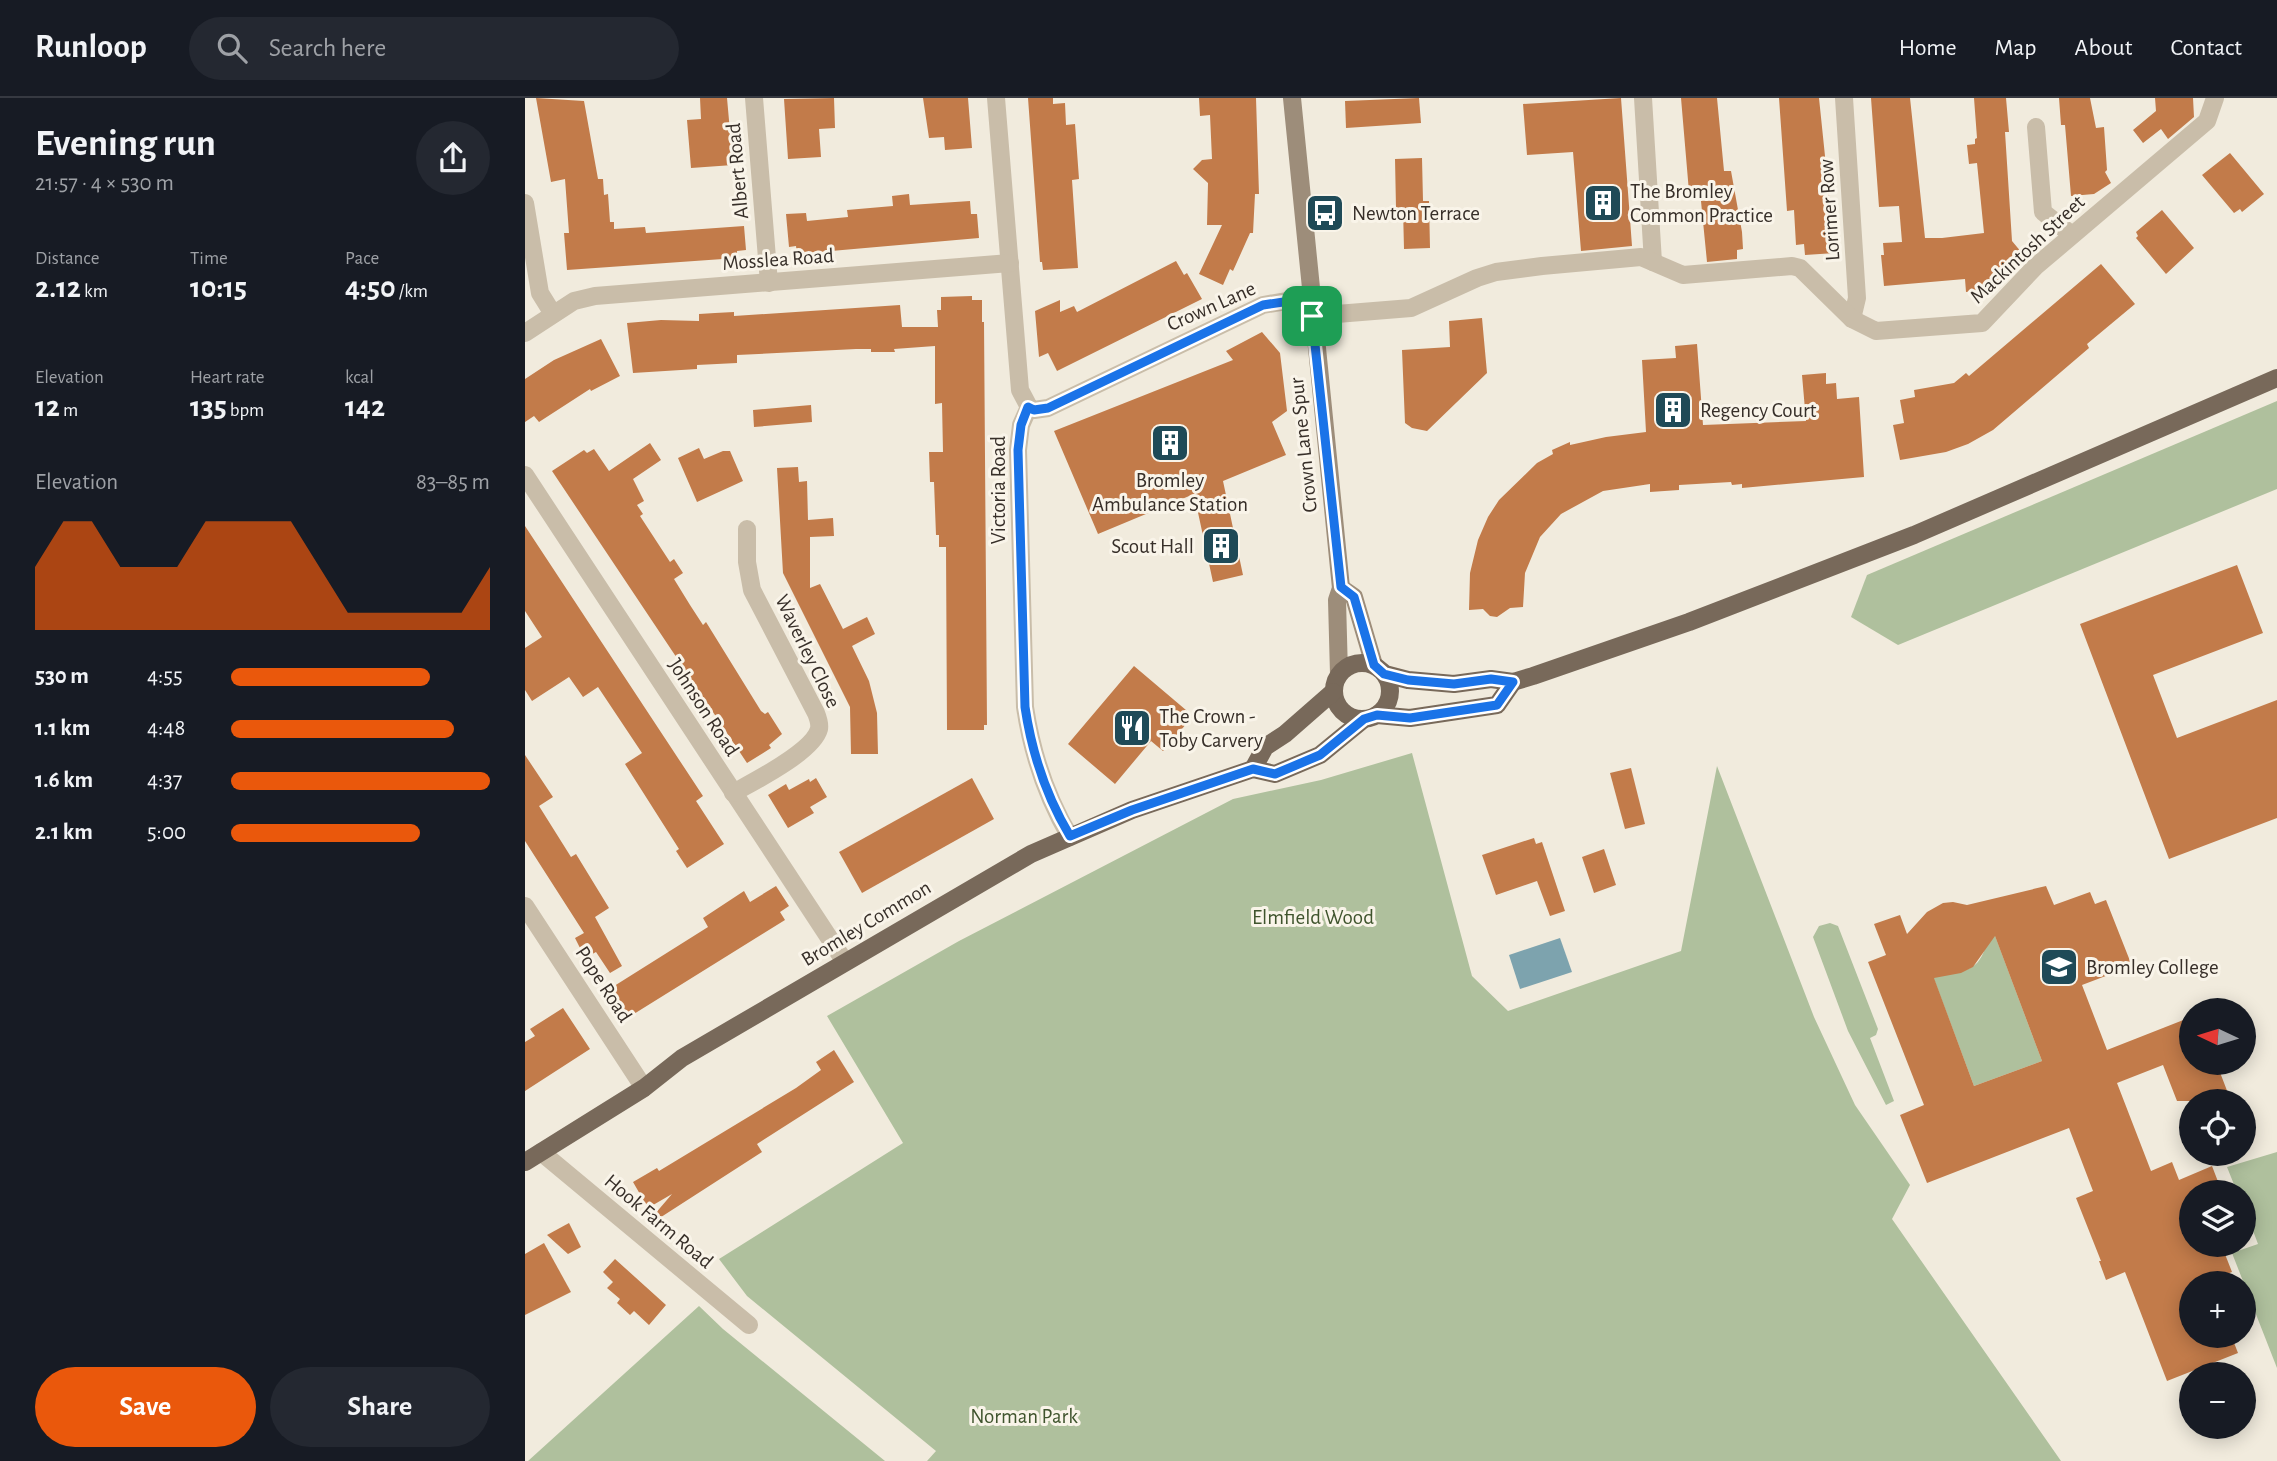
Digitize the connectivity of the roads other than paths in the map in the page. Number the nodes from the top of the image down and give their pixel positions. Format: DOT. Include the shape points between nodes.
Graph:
graph roads {
  1 [pos="754,98"];
  2 [pos="996,98"];
  3 [pos="1292,98"];
  4 [pos="1643,98"];
  5 [pos="1844,98"];
  6 [pos="2215,98"];
  7 [pos="2036,127"];
  8 [pos="525,203"];
  9 [pos="2072,235"];
  10 [pos="1653,262"];
  11 [pos="1010,263"];
  12 [pos="769,283"];
  13 [pos="1311,307"];
  14 [pos="553,314"];
  15 [pos="1852,319"];
  16 [pos="525,333"];
  17 [pos="2277,378"];
  18 [pos="1028,407"];
  19 [pos="525,475"];
  20 [pos="747,528"];
  21 [pos="1341,587"];
  22 [pos="1379,669"];
  23 [pos="1339,674"];
  24 [pos="1513,682"];
  25 [pos="1333,692"];
  26 [pos="1371,717"];
  27 [pos="1253,769"];
  28 [pos="733,793"];
  29 [pos="1070,836"];
  30 [pos="525,906"];
  31 [pos="845,962"];
  32 [pos="644,1088"];
  33 [pos="541,1152"];
  34 [pos="525,1162"];
  35 [pos="749,1325"];
  1 -- 12 [label="street, Albert Road"];
  2 -- 11 [label="street"];
  3 -- 13 [label="street"];
  4 -- 10 [label="street"];
  5 -- 15 [label="street, Lorimer Row" via="1857,298"];
  6 -- 9 [label="street, Mackintosh Street" via="2207,121"];
  7 -- 9 [label="street" via="2043,212"];
  8 -- 14 [label="street" via="540,293"];
  9 -- 15 [label="street, Mackintosh Street" via="1982,323 1876,331"];
  10 -- 13 [label="street, Mackintosh Street" via="1641,257 1496,272 1411,308"];
  10 -- 15 [label="street, Mackintosh Street" via="1683,275 1800,268"];
  11 -- 12 [label="street, Mosslea Road"];
  11 -- 18 [label="street" via="1020,390"];
  12 -- 14 [label="street, Mosslea Road" via="595,296 574,301"];
  13 -- 18 [label="street, Crown Lane" via="1263,305 1057,404 1039,410"];
  13 -- 21 [label="street, Crown Lane Spur"];
  14 -- 16 [label="street, Mosslea Road"];
  17 -- 24 [label="main road" via="1914,536 1689,622"];
  18 -- 29 [label="street, Victoria Road" via="1018,450 1025,707 1040,774"];
  19 -- 28 [label="street, Johnson Road"];
  20 -- 28 [label="street, Waverley Close" via="752,590 819,725 801,751"];
  21 -- 22 [label="street, Crown Lane Spur" via="1354,597"];
  21 -- 23 [label="street, Crown Lane Spur" via="1337,600"];
  22 -- 23 [label="main road" via="1354,663"];
  22 -- 24 [label="main road" via="1408,680"];
  22 -- 26 [label="main road" via="1388,682 1389,697 1384,708"];
  23 -- 25 [label="main road"];
  24 -- 26 [label="main road" via="1497,705 1410,718"];
  25 -- 26 [label="main road" via="1349,716"];
  25 -- 27 [label="main road" via="1265,747"];
  26 -- 27 [label="main road, Bromley Common" via="1320,755 1275,774"];
  27 -- 29 [label="main road, Bromley Common"];
  28 -- 31 [label="street, Johnson Road"];
  29 -- 31 [label="main road, Bromley Common" via="977,883"];
  30 -- 32 [label="street, Pope Road"];
  31 -- 32 [label="main road, Bromley Common" via="682,1058"];
  32 -- 33 [label="main road, Bromley Common"];
  33 -- 34 [label="main road, Bromley Common"];
  33 -- 35 [label="street, Hook Farm Road"];
}
